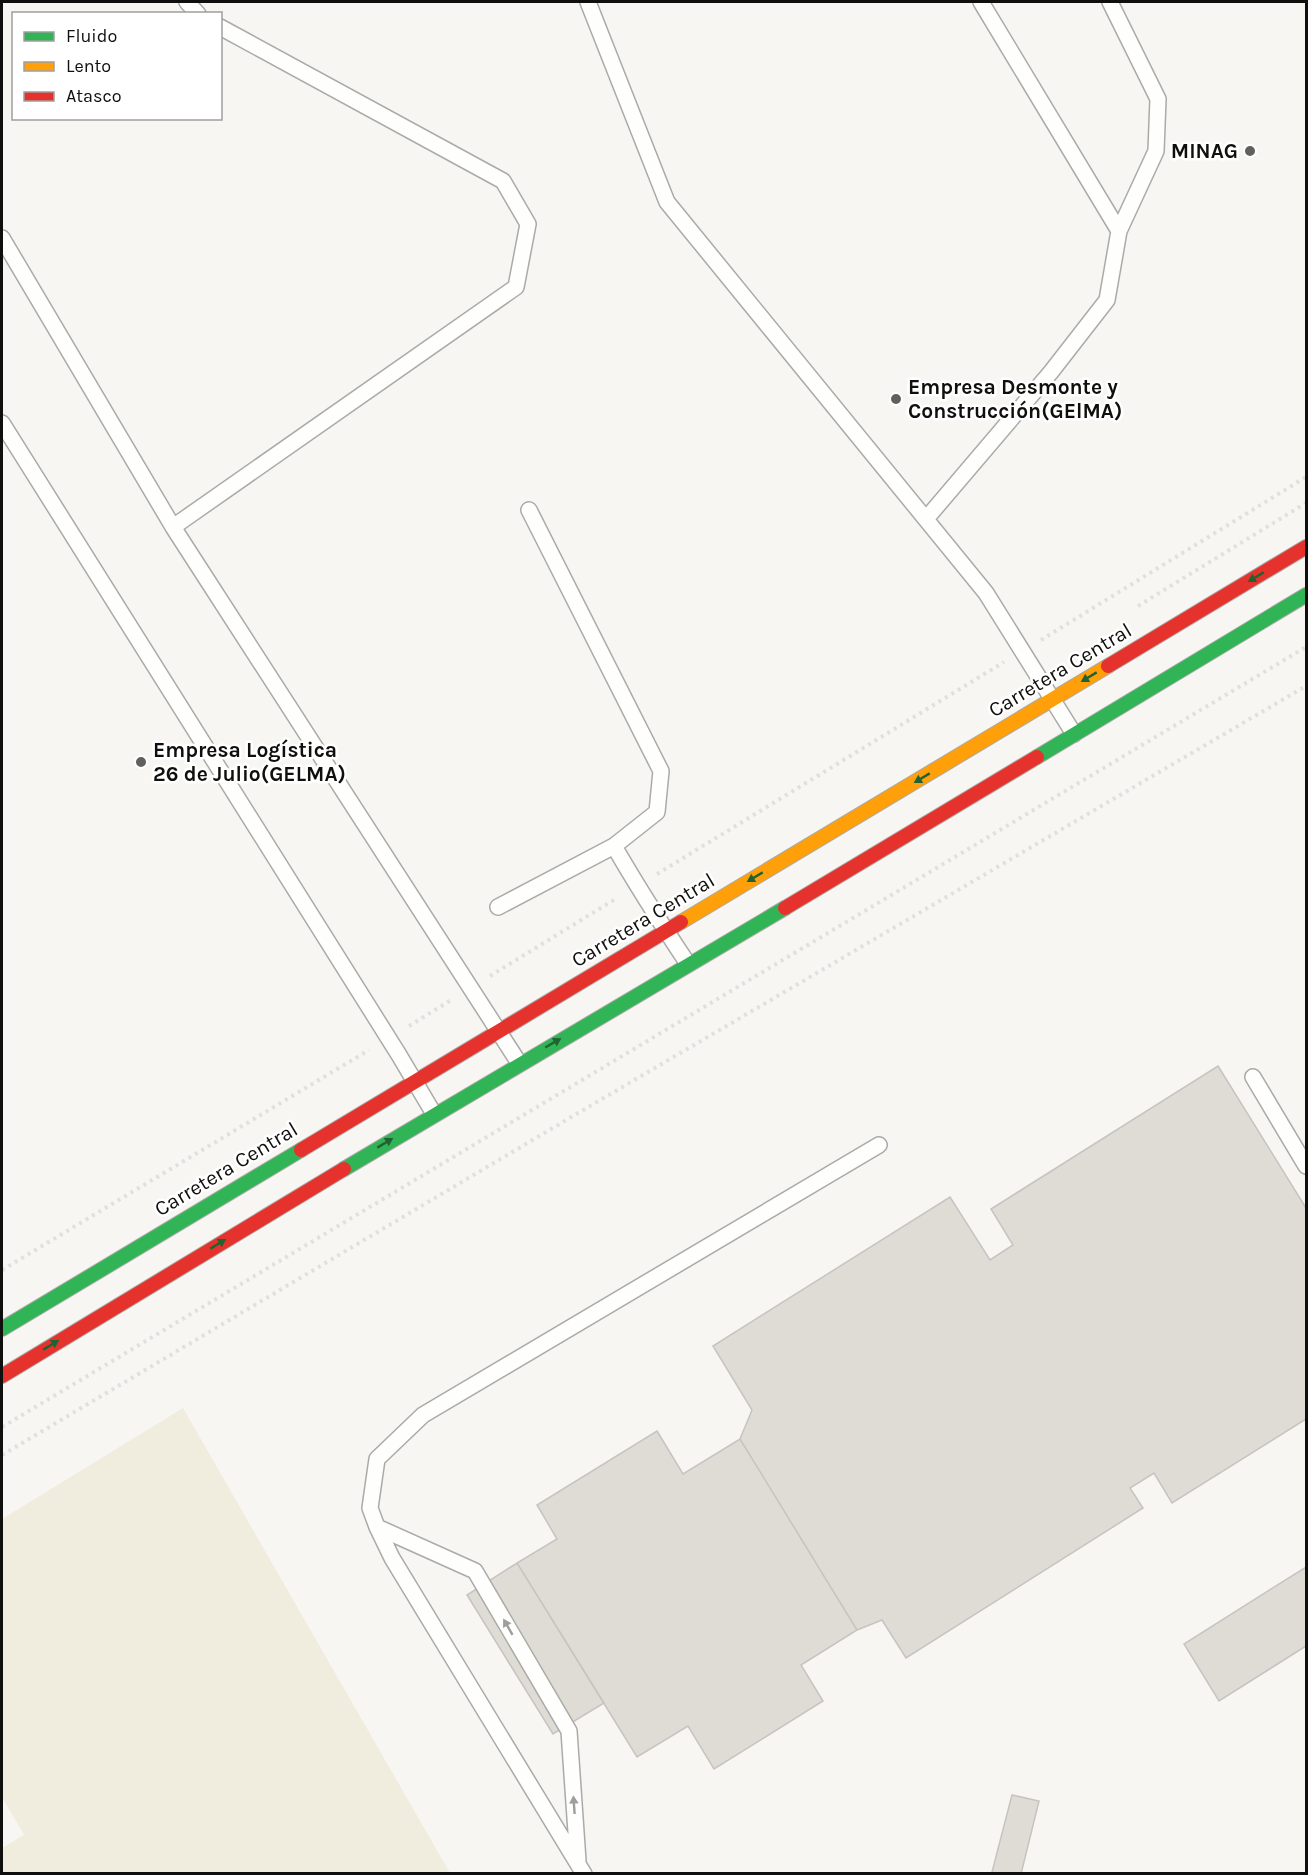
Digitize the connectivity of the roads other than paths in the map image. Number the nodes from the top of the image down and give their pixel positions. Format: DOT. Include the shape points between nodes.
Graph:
graph roads {
  1 [pos="588,2"];
  2 [pos="981,2"];
  3 [pos="1110,2"];
  4 [pos="222,28"];
  5 [pos="1119,231"];
  6 [pos="2,238"];
  7 [pos="2,423"];
  8 [pos="529,510"];
  9 [pos="926,519"];
  10 [pos="173,527"];
  11 [pos="1306,547"];
  12 [pos="1306,595"];
  13 [pos="1053,699"];
  14 [pos="1074,734"];
  15 [pos="614,846"];
  16 [pos="498,907"];
  17 [pos="666,930"];
  18 [pos="688,964"];
  19 [pos="498,1031"];
  20 [pos="519,1063"];
  21 [pos="1253,1077"];
  22 [pos="415,1080"];
  23 [pos="434,1114"];
  24 [pos="879,1145"];
  25 [pos="1306,1166"];
  26 [pos="2,1329"];
  27 [pos="2,1376"];
  28 [pos="377,1527"];
  29 [pos="581,1869"];
  1 -- 9 [label="lane" via="667,202"];
  2 -- 5 [label="lane"];
  3 -- 5 [label="lane" via="1158,99 1156,151"];
  4 -- 10 [label="lane" via="503,182 528,224 516,287"];
  5 -- 9 [label="lane" via="1107,300"];
  6 -- 10 [label="lane"];
  7 -- 22 [label="lane"];
  8 -- 15 [label="lane" via="661,771 657,812"];
  9 -- 13 [label="lane" via="986,593"];
  10 -- 19 [label="lane"];
  11 -- 13 [label="highway, Carretera Central, one-way"];
  12 -- 14 [label="highway"];
  13 -- 14 [label="lane"];
  13 -- 17 [label="highway, Carretera Central, one-way"];
  14 -- 18 [label="highway"];
  15 -- 16 [label="lane"];
  15 -- 17 [label="lane"];
  17 -- 18 [label="lane"];
  17 -- 19 [label="highway, Carretera Central"];
  20 -- 18 [label="highway, one-way"];
  19 -- 20 [label="lane"];
  19 -- 22 [label="highway, Carretera Central"];
  20 -- 23 [label="highway"];
  21 -- 25 [label="lane"];
  22 -- 23 [label="lane"];
  22 -- 26 [label="highway, Carretera Central"];
  27 -- 23 [label="highway, one-way"];
  24 -- 28 [label="lane" via="423,1415 376,1459 370,1508"];
  28 -- 29 [label="lane"];
  29 -- 28 [label="lane, one-way" via="569,1731 475,1571"];
}
